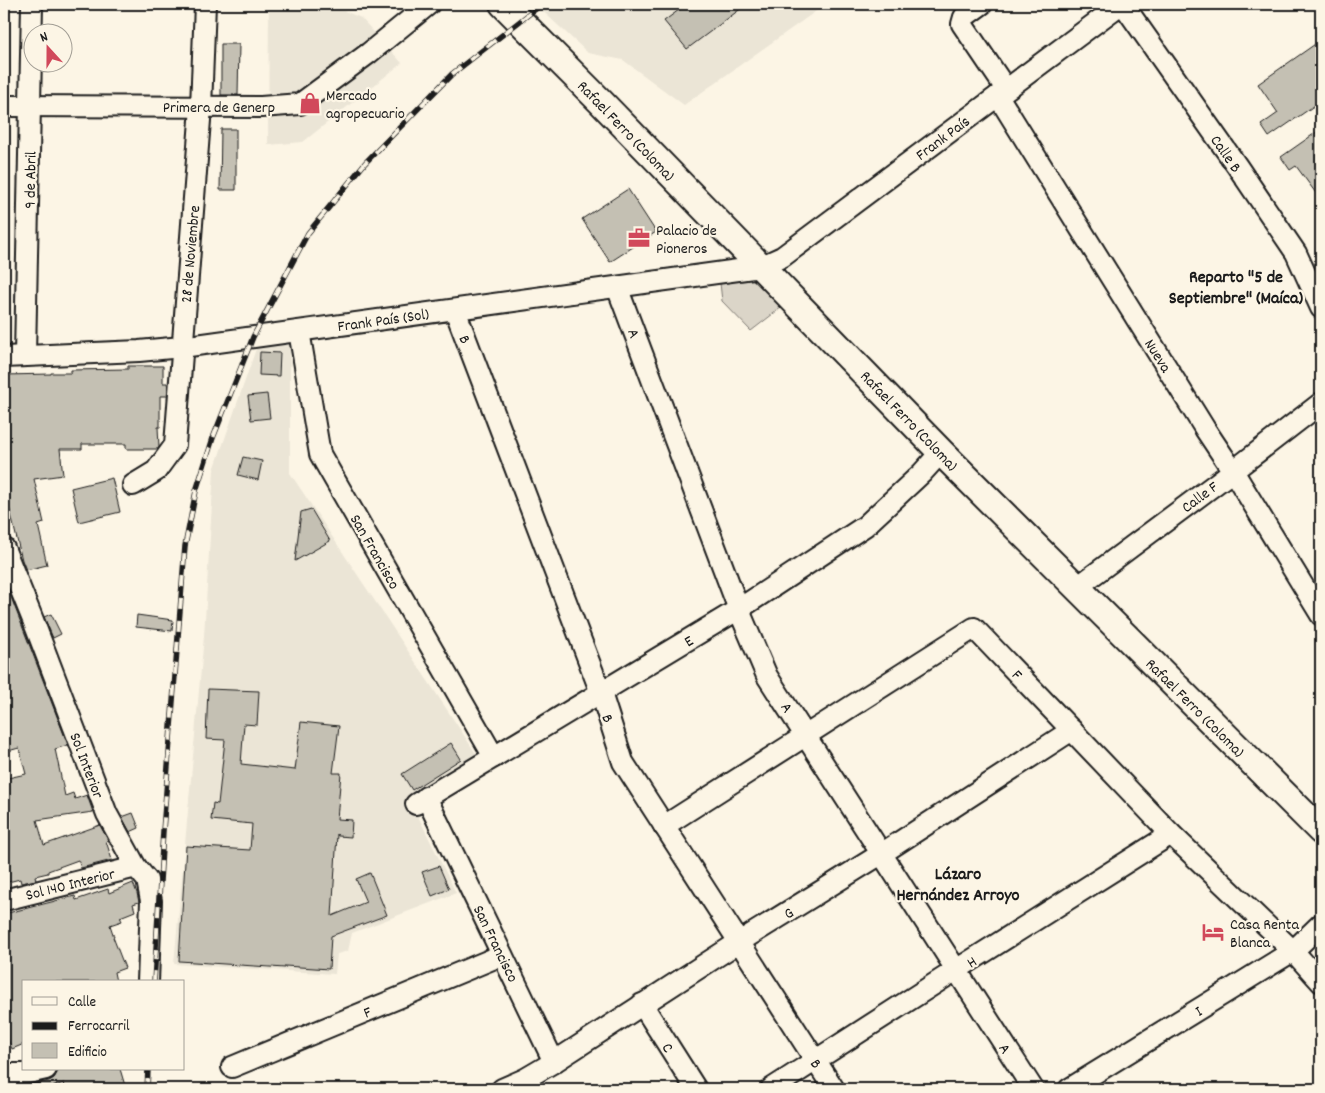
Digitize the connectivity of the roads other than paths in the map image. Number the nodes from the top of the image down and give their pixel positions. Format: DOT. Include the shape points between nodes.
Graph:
graph roads {
  1 [pos="32,4"];
  2 [pos="205,4"];
  3 [pos="429,4"];
  4 [pos="503,4"];
  5 [pos="982,4"];
  6 [pos="1122,4"];
  7 [pos="1002,92"];
  8 [pos="4,106"];
  9 [pos="30,106"];
  10 [pos="201,107"];
  11 [pos="760,267"];
  12 [pos="617,287"];
  13 [pos="1319,298"];
  14 [pos="455,310"];
  15 [pos="299,331"];
  16 [pos="182,347"];
  17 [pos="25,356"];
  18 [pos="4,357"];
  19 [pos="1321,403"];
  20 [pos="941,452"];
  21 [pos="1233,471"];
  22 [pos="133,485"];
  23 [pos="4,548"];
  24 [pos="1076,588"];
  25 [pos="739,609"];
  26 [pos="1321,615"];
  27 [pos="601,693"];
  28 [pos="1072,730"];
  29 [pos="806,736"];
  30 [pos="494,757"];
  31 [pos="421,800"];
  32 [pos="664,826"];
  33 [pos="1321,831"];
  34 [pos="1172,834"];
  35 [pos="882,854"];
  36 [pos="136,867"];
  37 [pos="4,900"];
  38 [pos="1321,924"];
  39 [pos="739,942"];
  40 [pos="1293,952"];
  41 [pos="502,955"];
  42 [pos="956,970"];
  43 [pos="148,980"];
  44 [pos="1321,982"];
  45 [pos="642,1004"];
  46 [pos="816,1061"];
  47 [pos="554,1062"];
  48 [pos="232,1067"];
  49 [pos="42,1070"];
  50 [pos="10,1074"];
  51 [pos="502,1089"];
  52 [pos="696,1089"];
  53 [pos="771,1089"];
  54 [pos="834,1089"];
  55 [pos="1033,1089"];
  56 [pos="1069,1089"];
  1 -- 9 [label="street, 9 de Abril"];
  2 -- 10 [label="street, 28 de Noviembre"];
  3 -- 10 [label="street, Primera de Generp" via="300,104"];
  4 -- 11 [label="main road, Rafael Ferro (Coloma)"];
  5 -- 7 [label="street, Nueva" via="964,17 962,24"];
  6 -- 7 [label="street, Frank País"];
  6 -- 13 [label="street, Calle B" via="1296,253"];
  7 -- 11 [label="street, Frank País" via="782,257"];
  7 -- 21 [label="street, Nueva"];
  8 -- 9 [label="street, Primera de Generp"];
  9 -- 10 [label="street, Primera de Generp"];
  9 -- 17 [label="street, 9 de Abril"];
  10 -- 16 [label="street, 28 de Noviembre"];
  11 -- 12 [label="street, Frank País (Sol)"];
  11 -- 20 [label="main road, Rafael Ferro (Coloma)"];
  12 -- 14 [label="street, Frank País (Sol)"];
  12 -- 25 [label="street, A"];
  14 -- 15 [label="street, Frank País (Sol)"];
  14 -- 27 [label="street, B"];
  15 -- 16 [label="street, Frank País (Sol)"];
  15 -- 30 [label="street, San Francisco" via="320,454"];
  16 -- 17 [label="street, Frank País (Sol)"];
  16 -- 22 [label="street, 28 de Noviembre" via="175,445 156,471"];
  17 -- 18 [label="street, Frank País (Sol)"];
  19 -- 21 [label="street, Calle F"];
  20 -- 24 [label="main road, Rafael Ferro (Coloma)"];
  20 -- 25 [label="street, E" via="865,526"];
  21 -- 24 [label="street, Calle F"];
  21 -- 26 [label="street, Nueva"];
  23 -- 36 [label="street, Sol Interior" via="107,814"];
  24 -- 33 [label="main road, Rafael Ferro (Coloma)"];
  25 -- 27 [label="street, E"];
  25 -- 29 [label="street, A" via="767,676"];
  27 -- 30 [label="street, E"];
  27 -- 32 [label="street, B" via="623,762"];
  28 -- 29 [label="street, F" via="974,628"];
  28 -- 34 [label="street, F"];
  28 -- 35 [label="street, G"];
  29 -- 32 [label="street, F"];
  29 -- 35 [label="street, A"];
  30 -- 31 [label="street, E"];
  31 -- 41 [label="street, San Francisco"];
  32 -- 39 [label="street, B"];
  34 -- 40 [label="street, F"];
  34 -- 42 [label="street, H"];
  35 -- 39 [label="street, G"];
  35 -- 42 [label="street, A"];
  36 -- 37 [label="street, Sol 140 Interior"];
  36 -- 43 [label="street, Sol Interior" via="147,880 151,901"];
  38 -- 40 [label="street, I"];
  39 -- 45 [label="street, G"];
  39 -- 46 [label="street, B"];
  40 -- 44 [label="street, F"];
  40 -- 56 [label="street, I"];
  41 -- 47 [label="street, San Francisco"];
  41 -- 48 [label="street, F"];
  42 -- 46 [label="street, H"];
  42 -- 55 [label="street, A"];
  45 -- 47 [label="street, G"];
  45 -- 52 [label="street, C"];
  46 -- 53 [label="street, H"];
  46 -- 54 [label="street, B"];
  47 -- 51 [label="street, G"];
  49 -- 50 [label="street"];
}
